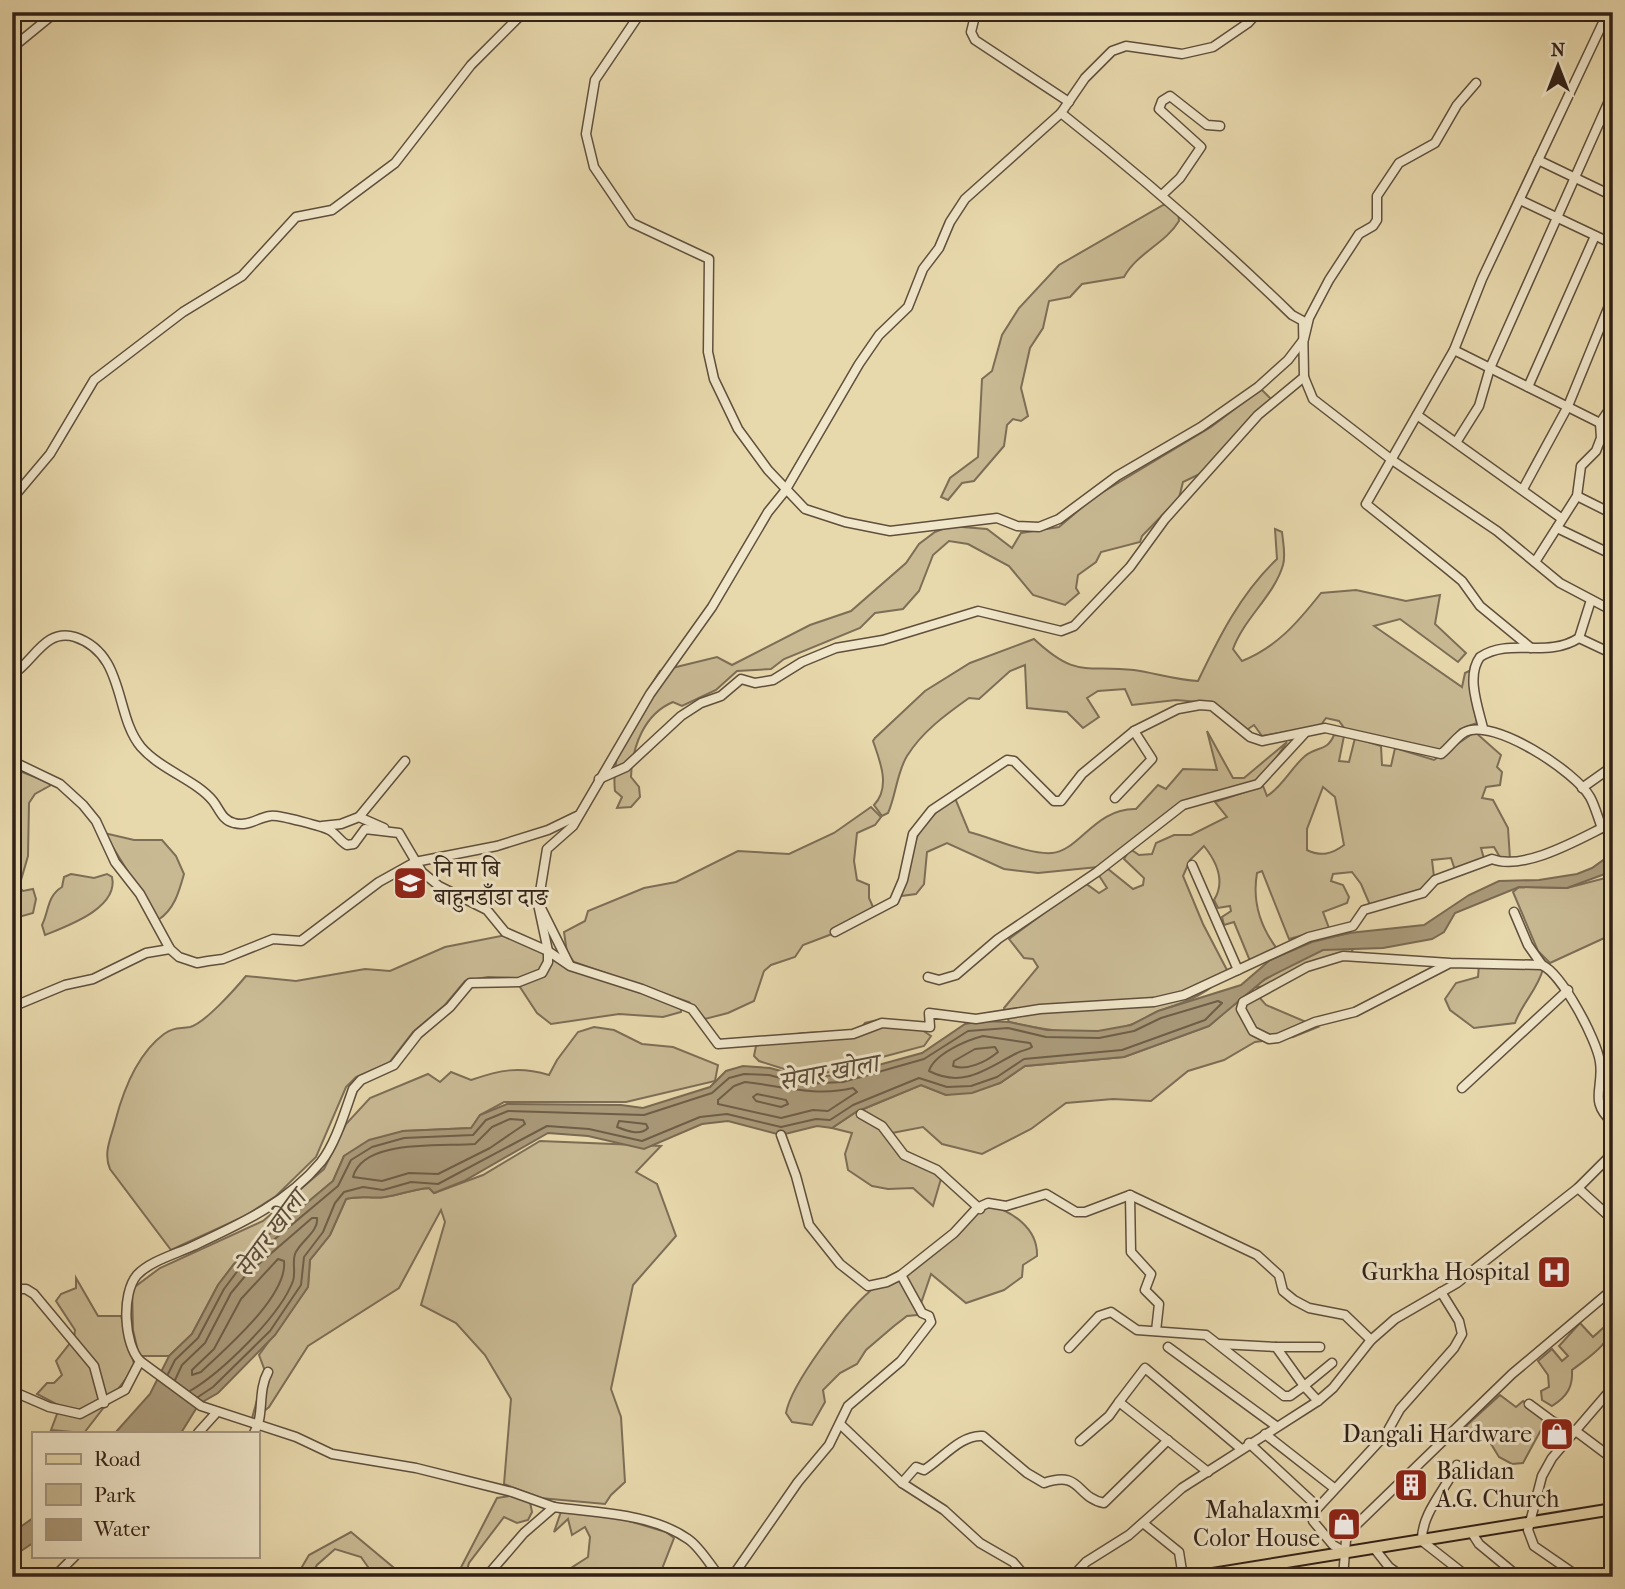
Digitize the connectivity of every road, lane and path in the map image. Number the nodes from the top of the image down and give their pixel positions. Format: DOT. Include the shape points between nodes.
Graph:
graph roads {
  1 [pos="56,12"];
  2 [pos="524,12"];
  3 [pos="641,12"];
  4 [pos="976,12"];
  5 [pos="1258,12"];
  6 [pos="1608,12"];
  7 [pos="1613,16"];
  8 [pos="12,48"];
  9 [pos="1476,83"];
  10 [pos="1613,92"];
  11 [pos="1069,102"];
  12 [pos="1061,113"];
  13 [pos="1220,126"];
  14 [pos="1538,160"];
  15 [pos="1574,177"];
  16 [pos="1163,194"];
  17 [pos="1613,195"];
  18 [pos="1520,200"];
  19 [pos="1557,217"];
  20 [pos="1595,236"];
  21 [pos="1613,244"];
  22 [pos="1613,296"];
  23 [pos="1304,339"];
  24 [pos="1454,350"];
  25 [pos="1490,368"];
  26 [pos="1304,377"];
  27 [pos="1528,387"];
  28 [pos="1613,404"];
  29 [pos="1568,406"];
  30 [pos="1417,415"];
  31 [pos="1602,420"];
  32 [pos="1613,424"];
  33 [pos="1457,441"];
  34 [pos="1392,460"];
  35 [pos="1523,489"];
  36 [pos="785,491"];
  37 [pos="1577,496"];
  38 [pos="12,499"];
  39 [pos="1613,514"];
  40 [pos="1561,518"];
  41 [pos="1556,528"];
  42 [pos="1613,555"];
  43 [pos="1535,562"];
  44 [pos="1591,600"];
  45 [pos="1613,611"];
  46 [pos="1579,638"];
  47 [pos="1531,648"];
  48 [pos="1612,653"];
  49 [pos="12,675"];
  50 [pos="1483,728"];
  51 [pos="1134,730"];
  52 [pos="1306,733"];
  53 [pos="12,761"];
  54 [pos="405,761"];
  55 [pos="1613,766"];
  56 [pos="600,779"];
  57 [pos="1582,788"];
  58 [pos="1115,798"];
  59 [pos="577,816"];
  60 [pos="359,817"];
  61 [pos="1613,824"];
  62 [pos="316,826"];
  63 [pos="1602,828"];
  64 [pos="391,831"];
  65 [pos="415,862"];
  66 [pos="1192,865"];
  67 [pos="538,904"];
  68 [pos="1514,912"];
  69 [pos="835,932"];
  70 [pos="170,949"];
  71 [pos="548,951"];
  72 [pos="1450,963"];
  73 [pos="1542,965"];
  74 [pos="570,966"];
  75 [pos="1238,970"];
  76 [pos="928,977"];
  77 [pos="1568,990"];
  78 [pos="12,1007"];
  79 [pos="1462,1088"];
  80 [pos="861,1114"];
  81 [pos="1613,1123"];
  82 [pos="781,1135"];
  83 [pos="1612,1156"];
  84 [pos="1578,1188"];
  85 [pos="1130,1195"];
  86 [pos="980,1209"];
  87 [pos="1613,1220"];
  88 [pos="901,1275"];
  89 [pos="12,1289"];
  90 [pos="1613,1289"];
  91 [pos="1441,1292"];
  92 [pos="1156,1331"];
  93 [pos="1371,1340"];
  94 [pos="1220,1344"];
  95 [pos="1276,1347"];
  96 [pos="1069,1348"];
  97 [pos="1168,1348"];
  98 [pos="1320,1348"];
  99 [pos="141,1361"];
  100 [pos="1332,1363"];
  101 [pos="268,1372"];
  102 [pos="1304,1385"];
  103 [pos="1613,1387"];
  104 [pos="12,1391"];
  105 [pos="1610,1397"];
  106 [pos="1318,1401"];
  107 [pos="1119,1402"];
  108 [pos="104,1403"];
  109 [pos="1529,1404"];
  110 [pos="217,1412"];
  111 [pos="839,1424"];
  112 [pos="1276,1426"];
  113 [pos="257,1429"];
  114 [pos="199,1432"];
  115 [pos="1577,1432"];
  116 [pos="1265,1434"];
  117 [pos="1168,1440"];
  118 [pos="1080,1441"];
  119 [pos="1249,1443"];
  120 [pos="1240,1448"];
  121 [pos="1295,1458"];
  122 [pos="1613,1459"];
  123 [pos="1457,1465"];
  124 [pos="1208,1472"];
  125 [pos="1282,1472"];
  126 [pos="902,1483"];
  127 [pos="1334,1488"];
  128 [pos="554,1507"];
  129 [pos="1318,1507"];
  130 [pos="1613,1509"];
  131 [pos="1143,1523"];
  132 [pos="1531,1524"];
  133 [pos="1472,1533"];
  134 [pos="1422,1541"];
  135 [pos="1374,1548"];
  136 [pos="1345,1552"];
  137 [pos="73,1558"];
  138 [pos="1272,1564"];
  139 [pos="54,1577"];
  140 [pos="486,1577"];
  141 [pos="720,1577"];
  142 [pos="732,1577"];
  143 [pos="1026,1577"];
  144 [pos="1072,1577"];
  145 [pos="1183,1577"];
  146 [pos="1194,1577"];
  147 [pos="1278,1577"];
  148 [pos="1343,1577"];
  149 [pos="1403,1577"];
  150 [pos="1468,1577"];
  151 [pos="1519,1577"];
  152 [pos="1579,1577"];
  1 -- 8 [label="street"];
  2 -- 38 [label="street" via="471,65 395,163 332,210 296,218 242,276 183,312 94,380 50,454"];
  3 -- 36 [label="street" via="595,80 586,134 594,167 632,223 709,259 708,352 714,379 738,429"];
  4 -- 11 [label="street" via="971,32 975,40"];
  5 -- 11 [label="street" via="1213,47 1182,54 1126,46 1112,51"];
  6 -- 7 [label="street"];
  6 -- 14 [label="street"];
  9 -- 23 [label="street" via="1435,143 1399,163 1377,196 1377,220 1359,234 1329,280 1309,318"];
  10 -- 15 [label="street"];
  11 -- 12 [label="street"];
  12 -- 16 [label="street"];
  12 -- 36 [label="street" via="965,199 923,269 908,307 859,364"];
  13 -- 16 [label="street" via="1207,125 1170,96 1162,101 1159,109 1201,147"];
  14 -- 15 [label="street"];
  14 -- 18 [label="street"];
  15 -- 17 [label="street"];
  15 -- 19 [label="street"];
  16 -- 23 [label="street" via="1303,321"];
  18 -- 19 [label="street"];
  18 -- 24 [label="street"];
  19 -- 20 [label="street"];
  19 -- 25 [label="street"];
  20 -- 21 [label="street"];
  20 -- 27 [label="street"];
  22 -- 29 [label="street"];
  23 -- 26 [label="street"];
  23 -- 36 [label="street" via="1258,387 1117,476 1059,519 1039,527 1017,526 998,518 890,531 805,509"];
  24 -- 25 [label="street"];
  24 -- 30 [label="street"];
  25 -- 27 [label="street"];
  25 -- 33 [label="street" via="1479,406"];
  26 -- 34 [label="street" via="1313,398"];
  26 -- 56 [label="street" via="1258,415 1074,626 1061,631 978,611 883,640 836,648 773,680 741,679 721,696 681,716 626,767"];
  27 -- 29 [label="street"];
  28 -- 31 [label="street"];
  29 -- 31 [label="street"];
  29 -- 35 [label="street"];
  30 -- 33 [label="street"];
  30 -- 34 [label="street"];
  31 -- 32 [label="street"];
  31 -- 37 [label="street" via="1596,451 1581,466"];
  33 -- 35 [label="street"];
  34 -- 43 [label="street" via="1455,500"];
  34 -- 47 [label="street" via="1366,504 1445,566 1480,606"];
  35 -- 40 [label="street"];
  36 -- 56 [label="street" via="650,694"];
  37 -- 39 [label="street"];
  37 -- 40 [label="street"];
  40 -- 41 [label="street"];
  41 -- 42 [label="street"];
  41 -- 43 [label="street"];
  43 -- 44 [label="street"];
  44 -- 45 [label="street"];
  44 -- 46 [label="street"];
  46 -- 47 [label="street" via="1563,649"];
  46 -- 48 [label="street"];
  47 -- 50 [label="street" via="1487,652 1476,662 1475,695"];
  49 -- 62 [label="street" via="29,663 45,641 65,635 78,638 110,667 140,746 213,801 218,813 232,823 245,824 271,815"];
  50 -- 52 [label="street" via="1465,731 1441,754 1325,728"];
  50 -- 57 [label="street" via="1549,758"];
  51 -- 52 [label="street" via="1178,709 1200,705 1212,706 1250,737 1262,741"];
  51 -- 58 [label="street" via="1152,759"];
  51 -- 69 [label="street" via="1082,774 1061,802 1054,801 1014,761 1007,760 942,801 913,834 894,901"];
  52 -- 76 [label="street" via="1258,784 1183,805 1097,872 998,939 956,975 939,980"];
  53 -- 70 [label="street" via="60,784 83,804"];
  54 -- 60 [label="street"];
  55 -- 57 [label="street"];
  56 -- 59 [label="street"];
  57 -- 63 [label="street" via="1590,796"];
  59 -- 65 [label="street" via="497,846"];
  59 -- 67 [label="street" via="573,826 547,849"];
  60 -- 62 [label="street"];
  60 -- 64 [label="street"];
  61 -- 63 [label="street"];
  62 -- 64 [label="street" via="331,831 347,845 355,844 365,830"];
  63 -- 75 [label="street" via="1523,863 1492,859 1435,880 1423,893 1364,910 1353,926 1309,937"];
  64 -- 65 [label="street" via="399,833"];
  65 -- 70 [label="street" via="379,882 301,941 273,939 223,959 197,963"];
  65 -- 71 [label="street" via="439,887 487,909 505,932"];
  66 -- 75 [label="street"];
  67 -- 71 [label="street"];
  67 -- 74 [label="street"];
  68 -- 73 [label="street"];
  70 -- 78 [label="street" via="146,953 93,979"];
  71 -- 74 [label="street"];
  71 -- 99 [label="street" via="541,973 519,982 470,984 418,1034 394,1065 361,1080 322,1160 281,1199 137,1276 127,1301 129,1336"];
  72 -- 72 [label="street" via="1355,1012 1278,1038 1253,1031 1241,1009 1243,1002 1285,979 1343,956"];
  72 -- 73 [label="street"];
  73 -- 77 [label="street"];
  74 -- 75 [label="street" via="692,1009 718,1044 740,1045 853,1034 882,1023 930,1027 929,1013 976,1019 1040,1009 1154,1002 1185,995"];
  77 -- 79 [label="street"];
  77 -- 81 [label="street" via="1598,1055 1598,1104"];
  80 -- 86 [label="street" via="882,1126 904,1155 937,1170"];
  82 -- 88 [label="street" via="809,1225 840,1264 868,1286"];
  83 -- 84 [label="street"];
  84 -- 87 [label="street"];
  84 -- 91 [label="street"];
  85 -- 86 [label="street" via="1085,1212 1076,1212 1046,1194 1006,1206 988,1203"];
  85 -- 92 [label="street" via="1131,1252 1151,1274 1146,1290 1158,1304"];
  85 -- 93 [label="street" via="1257,1255 1279,1276 1283,1291 1294,1300 1345,1315"];
  86 -- 88 [label="street"];
  88 -- 111 [label="street" via="931,1322 901,1361 848,1406"];
  89 -- 108 [label="street" via="34,1294 88,1358"];
  90 -- 136 [label="street" via="1512,1374 1352,1529"];
  91 -- 93 [label="street" via="1395,1319"];
  91 -- 127 [label="street" via="1460,1321 1462,1334 1385,1434"];
  92 -- 94 [label="street" via="1206,1335"];
  92 -- 96 [label="street" via="1130,1328 1106,1311"];
  93 -- 106 [label="street"];
  94 -- 95 [label="street"];
  94 -- 102 [label="street" via="1284,1396"];
  95 -- 98 [label="street"];
  95 -- 102 [label="street"];
  97 -- 112 [label="street"];
  99 -- 108 [label="street" via="125,1390"];
  99 -- 110 [label="street" via="201,1406"];
  100 -- 102 [label="street"];
  101 -- 113 [label="street" via="260,1394"];
  102 -- 106 [label="street"];
  103 -- 105 [label="street"];
  104 -- 108 [label="street" via="71,1413 80,1414"];
  105 -- 115 [label="street"];
  106 -- 112 [label="street"];
  107 -- 117 [label="street"];
  107 -- 118 [label="street"];
  107 -- 120 [label="street" via="1144,1368"];
  109 -- 115 [label="street"];
  110 -- 113 [label="street"];
  110 -- 114 [label="street"];
  111 -- 126 [label="street"];
  111 -- 142 [label="street" via="829,1446"];
  112 -- 116 [label="street"];
  113 -- 128 [label="street" via="296,1437 340,1457 416,1468"];
  115 -- 122 [label="street"];
  115 -- 132 [label="street" via="1542,1476"];
  116 -- 119 [label="street"];
  116 -- 121 [label="street"];
  117 -- 124 [label="street"];
  117 -- 126 [label="street" via="1104,1503 1095,1502 1069,1478 1044,1483 983,1436 955,1446 924,1470 916,1467"];
  119 -- 120 [label="street"];
  119 -- 125 [label="street"];
  120 -- 124 [label="street"];
  121 -- 125 [label="street"];
  121 -- 127 [label="street"];
  123 -- 134 [label="street" via="1424,1519"];
  124 -- 131 [label="street"];
  125 -- 129 [label="street"];
  126 -- 143 [label="street" via="944,1510 980,1543 1013,1562"];
  127 -- 129 [label="street"];
  128 -- 140 [label="street"];
  128 -- 141 [label="street" via="664,1527 690,1539"];
  129 -- 136 [label="street" via="1313,1521"];
  130 -- 132 [label="main road"];
  131 -- 144 [label="street"];
  131 -- 145 [label="street" via="1179,1552"];
  132 -- 133 [label="main road"];
  132 -- 152 [label="street" via="1528,1536 1534,1546"];
  133 -- 134 [label="main road"];
  133 -- 151 [label="street"];
  134 -- 135 [label="main road"];
  134 -- 150 [label="street"];
  135 -- 136 [label="main road"];
  135 -- 149 [label="street"];
  136 -- 138 [label="main road"];
  136 -- 148 [label="street"];
  137 -- 139 [label="street"];
  138 -- 146 [label="main road"];
  138 -- 147 [label="street"];
}
